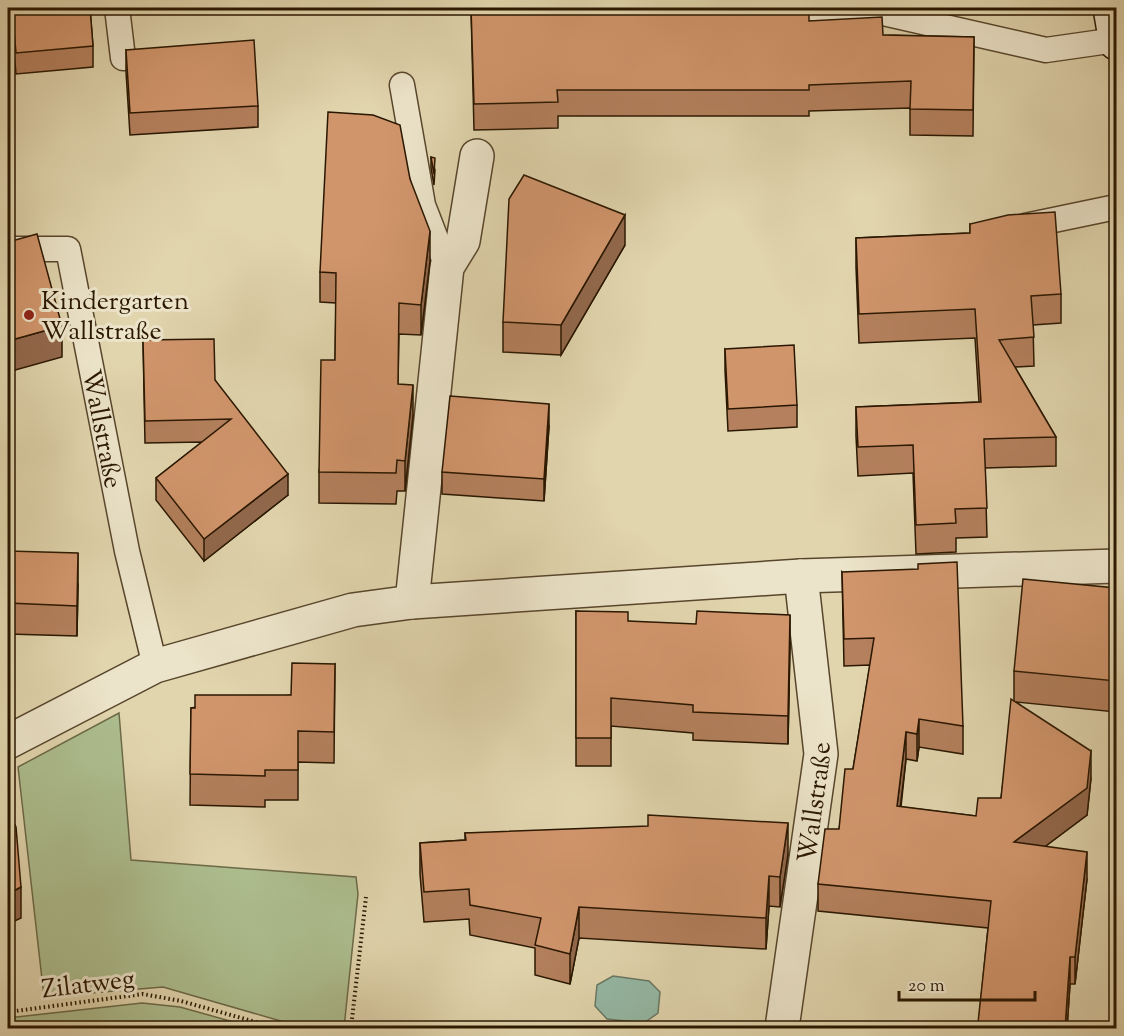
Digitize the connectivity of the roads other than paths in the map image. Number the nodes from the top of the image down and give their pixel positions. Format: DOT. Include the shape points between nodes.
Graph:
graph roads {
  1 [pos="117,8"];
  2 [pos="1110,8"];
  3 [pos="750,10"];
  4 [pos="1116,41"];
  5 [pos="123,58"];
  6 [pos="402,85"];
  7 [pos="477,156"];
  8 [pos="1116,207"];
  9 [pos="1004,231"];
  10 [pos="8,249"];
  11 [pos="447,267"];
  12 [pos="1116,566"];
  13 [pos="801,576"];
  14 [pos="412,602"];
  15 [pos="155,666"];
  16 [pos="8,742"];
  17 [pos="782,1029"];
  1 -- 5 [label="lane"];
  2 -- 4 [label="street"];
  3 -- 4 [label="lane" via="879,12 1046,50"];
  6 -- 11 [label="lane" via="423,205"];
  7 -- 11 [label="street" via="463,241"];
  8 -- 9 [label="lane"];
  10 -- 15 [label="lane, Wallstraße" via="68,249 126,551"];
  11 -- 14 [label="street"];
  12 -- 13 [label="street"];
  13 -- 14 [label="street"];
  13 -- 17 [label="street, Wallstraße" via="821,754"];
  14 -- 15 [label="street" via="353,610"];
  15 -- 16 [label="street"];
}
